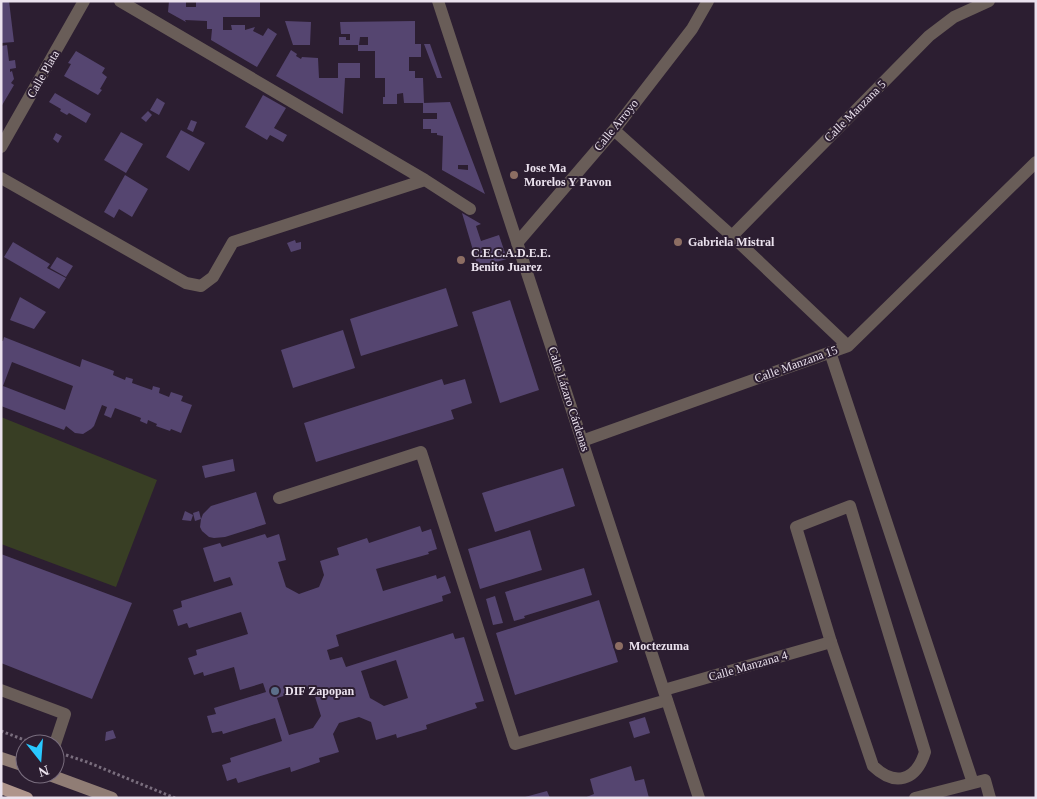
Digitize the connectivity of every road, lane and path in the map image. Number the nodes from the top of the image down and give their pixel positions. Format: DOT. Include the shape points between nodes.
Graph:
graph roads {
  1 [pos="84,1"];
  2 [pos="120,1"];
  3 [pos="438,1"];
  4 [pos="708,1"];
  5 [pos="989,1"];
  6 [pos="614,130"];
  7 [pos="1,146"];
  8 [pos="1036,162"];
  9 [pos="1,178"];
  10 [pos="425,180"];
  11 [pos="470,209"];
  12 [pos="732,236"];
  13 [pos="517,243"];
  14 [pos="848,346"];
  15 [pos="830,352"];
  16 [pos="582,442"];
  17 [pos="279,498"];
  18 [pos="831,642"];
  19 [pos="1,690"];
  20 [pos="666,695"];
  21 [pos="1,731"];
  22 [pos="62,734"];
  23 [pos="15,736"];
  24 [pos="65,752"];
  25 [pos="1,758"];
  26 [pos="15,763"];
  27 [pos="65,781"];
  28 [pos="979,782"];
  29 [pos="1,788"];
  30 [pos="27,798"];
  31 [pos="112,798"];
  32 [pos="175,798"];
  33 [pos="699,798"];
  34 [pos="915,798"];
  35 [pos="990,798"];
  1 -- 7 [label="street, Calle Plata"];
  2 -- 10 [label="street"];
  3 -- 13 [label="street, Calle Lázaro Cárdenas"];
  4 -- 6 [label="street, Calle Arroyo" via="692,29"];
  5 -- 12 [label="street, Calle Manzana 5" via="954,17 929,36"];
  6 -- 12 [label="street"];
  6 -- 13 [label="street, Calle Arroyo"];
  8 -- 14 [label="street, Calle Manzana 15"];
  9 -- 10 [label="street" via="186,283 201,286 213,277 233,242"];
  10 -- 11 [label="street"];
  12 -- 14 [label="street"];
  13 -- 16 [label="street, Calle Lázaro Cárdenas"];
  14 -- 15 [label="street, Calle Manzana 15"];
  15 -- 16 [label="street, Calle Manzana 15"];
  15 -- 28 [label="street"];
  16 -- 20 [label="street, Calle Lázaro Cárdenas"];
  17 -- 20 [label="street, Calle Manzana 4" via="421,452 515,744"];
  18 -- 18 [label="street" via="873,766 883,776 897,779 911,775 921,765 926,752 850,506 796,527"];
  18 -- 20 [label="street, Calle Manzana 4"];
  19 -- 22 [label="street" via="65,714"];
  20 -- 33 [label="street, Calle Lázaro Cárdenas"];
  21 -- 23 [label="path"];
  24 -- 32 [label="path"];
  25 -- 26 [label="main road"];
  27 -- 31 [label="main road"];
  28 -- 34 [label="street"];
  28 -- 35 [label="street"];
  29 -- 30 [label="main road"];
}
